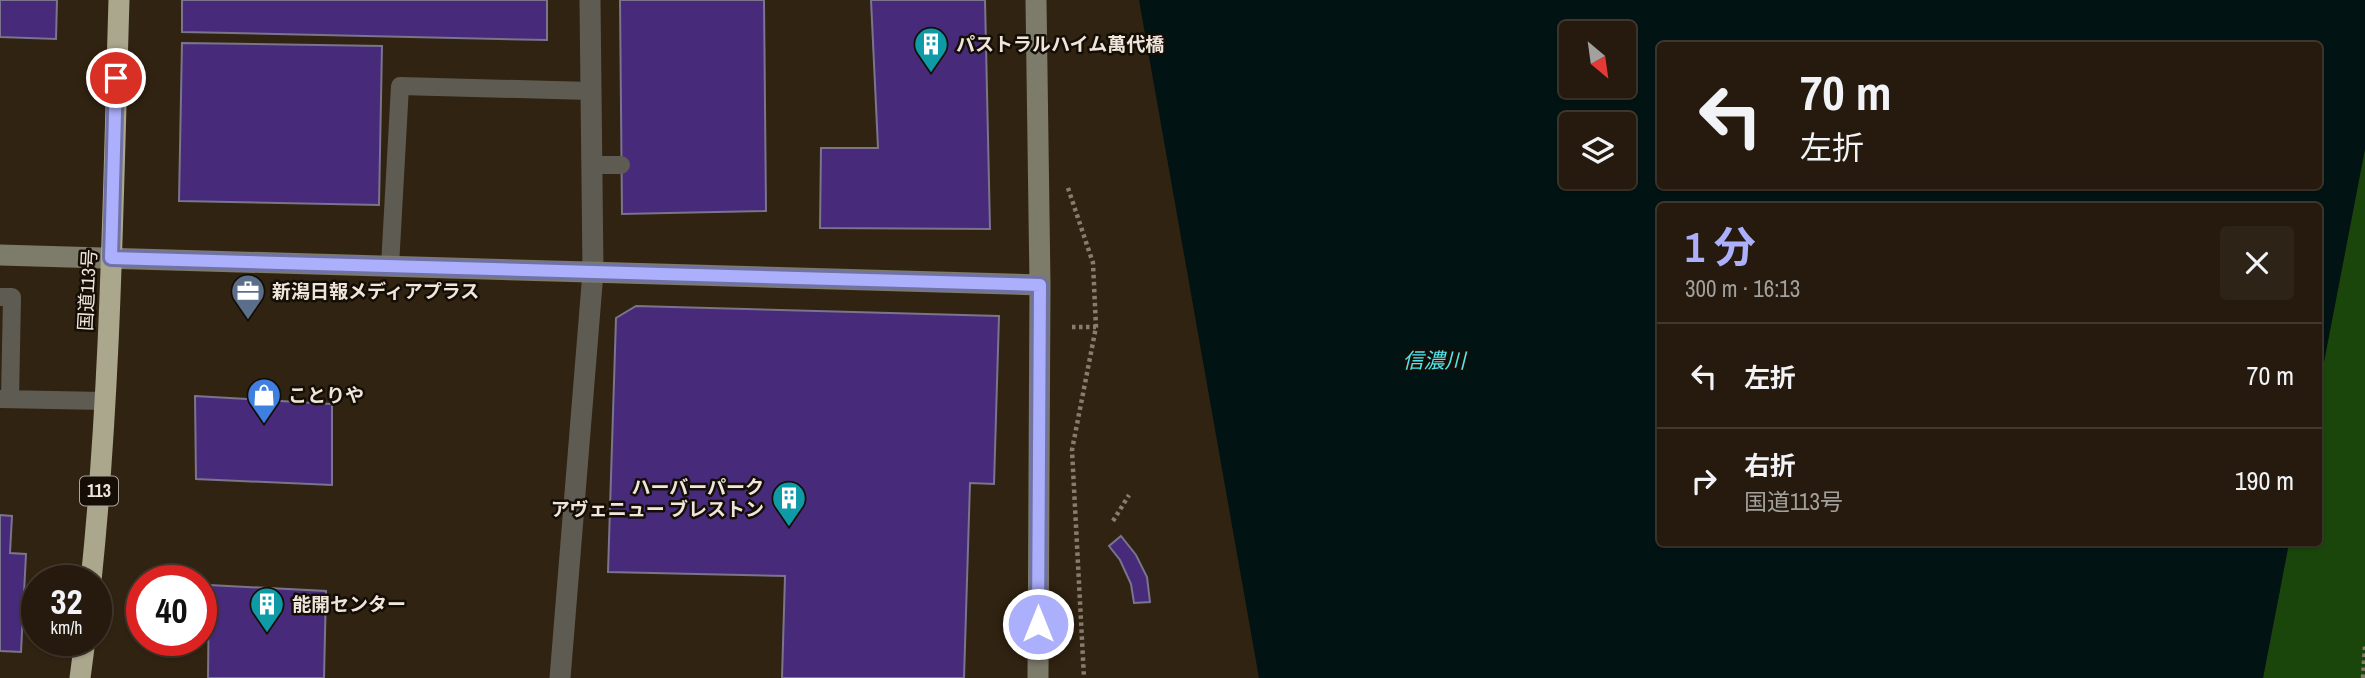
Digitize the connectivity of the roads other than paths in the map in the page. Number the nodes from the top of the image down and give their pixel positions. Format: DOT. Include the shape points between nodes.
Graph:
graph roads {
  1 [pos="118,0"];
  2 [pos="590,0"];
  3 [pos="1036,0"];
  4 [pos="591,91"];
  5 [pos="592,165"];
  6 [pos="621,165"];
  7 [pos="0,255"];
  8 [pos="111,258"];
  9 [pos="390,266"];
  10 [pos="593,272"];
  11 [pos="1040,285"];
  12 [pos="0,297"];
  13 [pos="5,399"];
  14 [pos="104,401"];
  15 [pos="93,565"];
  16 [pos="83,656"];
  17 [pos="80,678"];
  18 [pos="560,678"];
  19 [pos="1038,678"];
  1 -- 8 [label="highway, 国道113号 / 113"];
  2 -- 4 [label="street"];
  3 -- 11 [label="street"];
  4 -- 5 [label="street"];
  4 -- 9 [label="lane" via="400,86"];
  5 -- 6 [label="lane"];
  5 -- 10 [label="street"];
  7 -- 8 [label="street"];
  8 -- 9 [label="street"];
  8 -- 14 [label="highway, 国道113号 / 113"];
  9 -- 10 [label="street"];
  10 -- 11 [label="street"];
  10 -- 18 [label="street"];
  11 -- 19 [label="street"];
  12 -- 13 [label="lane" via="12,298"];
  13 -- 14 [label="lane"];
  14 -- 15 [label="highway, 国道113号 / 113"];
  16 -- 17 [label="highway"];
}
